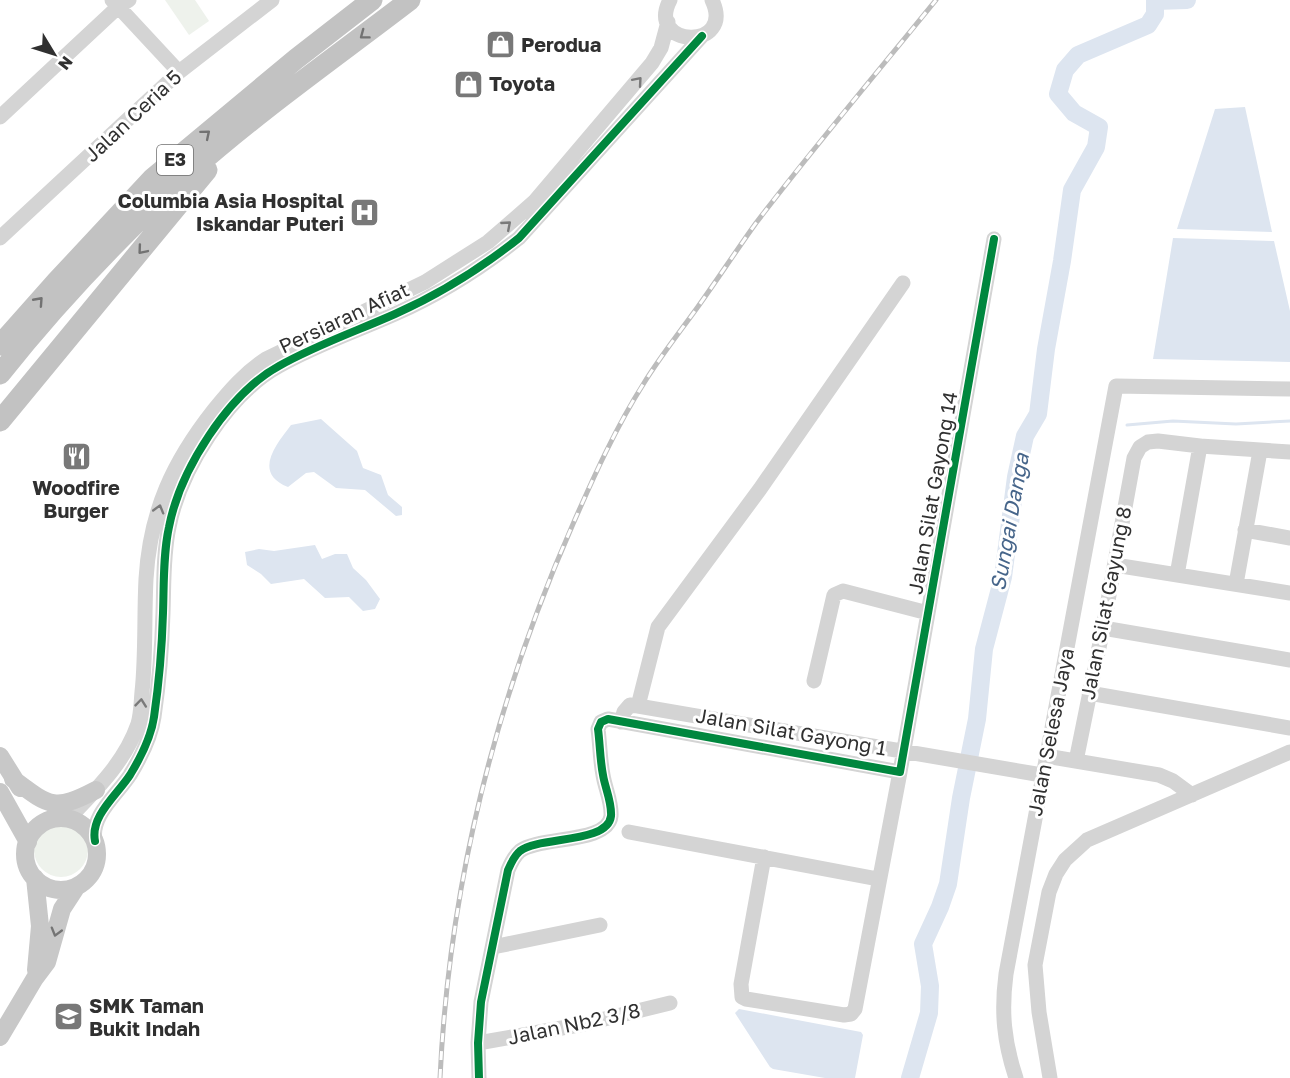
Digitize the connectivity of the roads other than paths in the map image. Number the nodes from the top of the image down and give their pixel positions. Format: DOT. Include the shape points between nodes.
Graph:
graph roads {
  1 [pos="272,0"];
  2 [pos="372,0"];
  3 [pos="410,0"];
  4 [pos="670,0"];
  5 [pos="712,0"];
  6 [pos="120,2"];
  7 [pos="668,22"];
  8 [pos="702,36"];
  9 [pos="179,72"];
  10 [pos="0,117"];
  11 [pos="231,138"];
  12 [pos="0,238"];
  13 [pos="994,239"];
  14 [pos="903,283"];
  15 [pos="390,299"];
  16 [pos="375,314"];
  17 [pos="396,314"];
  18 [pos="0,345"];
  19 [pos="0,374"];
  20 [pos="1290,389"];
  21 [pos="0,422"];
  22 [pos="1200,446"];
  23 [pos="1260,451"];
  24 [pos="1290,452"];
  25 [pos="1245,530"];
  26 [pos="1290,538"];
  27 [pos="1114,565"];
  28 [pos="1177,575"];
  29 [pos="1236,584"];
  30 [pos="1290,593"];
  31 [pos="928,613"];
  32 [pos="1103,628"];
  33 [pos="1290,660"];
  34 [pos="814,681"];
  35 [pos="1089,693"];
  36 [pos="638,706"];
  37 [pos="621,722"];
  38 [pos="1290,728"];
  39 [pos="141,736"];
  40 [pos="1290,752"];
  41 [pos="912,753"];
  42 [pos="0,756"];
  43 [pos="1046,756"];
  44 [pos="1076,761"];
  45 [pos="900,772"];
  46 [pos="1042,775"];
  47 [pos="13,779"];
  48 [pos="96,790"];
  49 [pos="0,792"];
  50 [pos="1192,795"];
  51 [pos="63,818"];
  52 [pos="629,832"];
  53 [pos="95,841"];
  54 [pos="28,842"];
  55 [pos="764,857"];
  56 [pos="35,878"];
  57 [pos="878,879"];
  58 [pos="77,886"];
  59 [pos="600,925"];
  60 [pos="493,947"];
  61 [pos="35,978"];
  62 [pos="670,1003"];
  63 [pos="0,1037"];
  64 [pos="478,1043"];
  65 [pos="479,1078"];
  66 [pos="1016,1078"];
  67 [pos="1050,1078"];
  1 -- 9 [label="street, Jalan Ceria 5"];
  18 -- 2 [label="highway, E3, one-way" via="153,178"];
  3 -- 11 [label="highway, E3, one-way"];
  4 -- 7 [label="street, Persiaran Afiat"];
  5 -- 8 [label="street, Persiaran Afiat" via="716,17"];
  6 -- 9 [label="street"];
  6 -- 10 [label="street"];
  7 -- 8 [label="street" via="678,35"];
  15 -- 7 [label="street, Persiaran Afiat, one-way" via="460,261 534,202 652,63"];
  8 -- 17 [label="street, Persiaran Afiat" via="519,238 454,285"];
  9 -- 12 [label="street, Jalan Ceria 5"];
  11 -- 19 [label="highway, E3" via="106,255"];
  11 -- 21 [label="highway, one-way" via="180,206"];
  13 -- 31 [label="street, Jalan Silat Gayong 14"];
  14 -- 36 [label="street" via="760,489 658,627"];
  15 -- 16 [label="street, Persiaran Afiat"];
  15 -- 17 [label="street"];
  16 -- 17 [label="street, Persiaran Afiat"];
  16 -- 39 [label="street, Persiaran Afiat" via="292,345 266,359 201,426 185,450 163,494 152,531 138,721"];
  20 -- 43 [label="street, Jalan Selesa Jaya" via="1116,386"];
  22 -- 23 [label="street"];
  22 -- 27 [label="street, Jalan Silat Gayung 8" via="1158,441 1140,447 1134,458"];
  22 -- 28 [label="street"];
  23 -- 24 [label="street"];
  23 -- 25 [label="street"];
  25 -- 26 [label="street"];
  25 -- 29 [label="street"];
  27 -- 28 [label="street"];
  27 -- 32 [label="street, Jalan Silat Gayung 8"];
  28 -- 29 [label="street"];
  29 -- 30 [label="street"];
  31 -- 34 [label="street" via="843,591 834,595"];
  31 -- 41 [label="street, Jalan Silat Gayong 14"];
  32 -- 33 [label="street"];
  32 -- 35 [label="street, Jalan Silat Gayung 8"];
  35 -- 38 [label="street"];
  35 -- 44 [label="street, Jalan Silat Gayung 8"];
  36 -- 37 [label="street" via="626,708"];
  36 -- 41 [label="street, Jalan Silat Gayong 1"];
  37 -- 45 [label="street"];
  37 -- 60 [label="street" via="608,719 598,729 610,806 608,825 577,838 520,851 508,870"];
  39 -- 48 [label="street, Persiaran Afiat" via="129,744"];
  39 -- 53 [label="street, Persiaran Afiat" via="141,756 100,815 93,831"];
  40 -- 50 [label="street"];
  41 -- 45 [label="street, Jalan Silat Gayong 14"];
  41 -- 46 [label="street, Jalan Silat Gayong 1"];
  42 -- 47 [label="main road"];
  43 -- 44 [label="street"];
  43 -- 46 [label="street, Jalan Selesa Jaya"];
  44 -- 50 [label="street" via="1159,775"];
  45 -- 57 [label="street, Jalan Silat Gayong 14"];
  46 -- 66 [label="street, Jalan Selesa Jaya" via="1003,999 1007,1052"];
  47 -- 48 [label="main road" via="51,804 74,802"];
  47 -- 51 [label="main road" via="34,806 43,813"];
  48 -- 51 [label="street, Persiaran Afiat"];
  49 -- 54 [label="main road"];
  50 -- 67 [label="street" via="1087,840 1056,874 1035,965"];
  51 -- 53 [label="main road" via="80,823"];
  51 -- 54 [label="main road" via="39,825"];
  52 -- 55 [label="street"];
  53 -- 58 [label="main road" via="96,862 92,872"];
  54 -- 56 [label="main road" via="26,861"];
  55 -- 57 [label="street"];
  55 -- 57 [label="street, Jalan Silat Gayong 14" via="740,991 746,999 851,1014"];
  56 -- 58 [label="main road" via="55,889"];
  56 -- 61 [label="main road" via="40,926"];
  58 -- 61 [label="main road, one-way" via="62,909 47,962"];
  59 -- 60 [label="street"];
  60 -- 64 [label="street" via="481,1002"];
  61 -- 63 [label="main road"];
  62 -- 64 [label="street, Jalan Nb2 3/8" via="584,1024"];
  64 -- 65 [label="street"];
}
